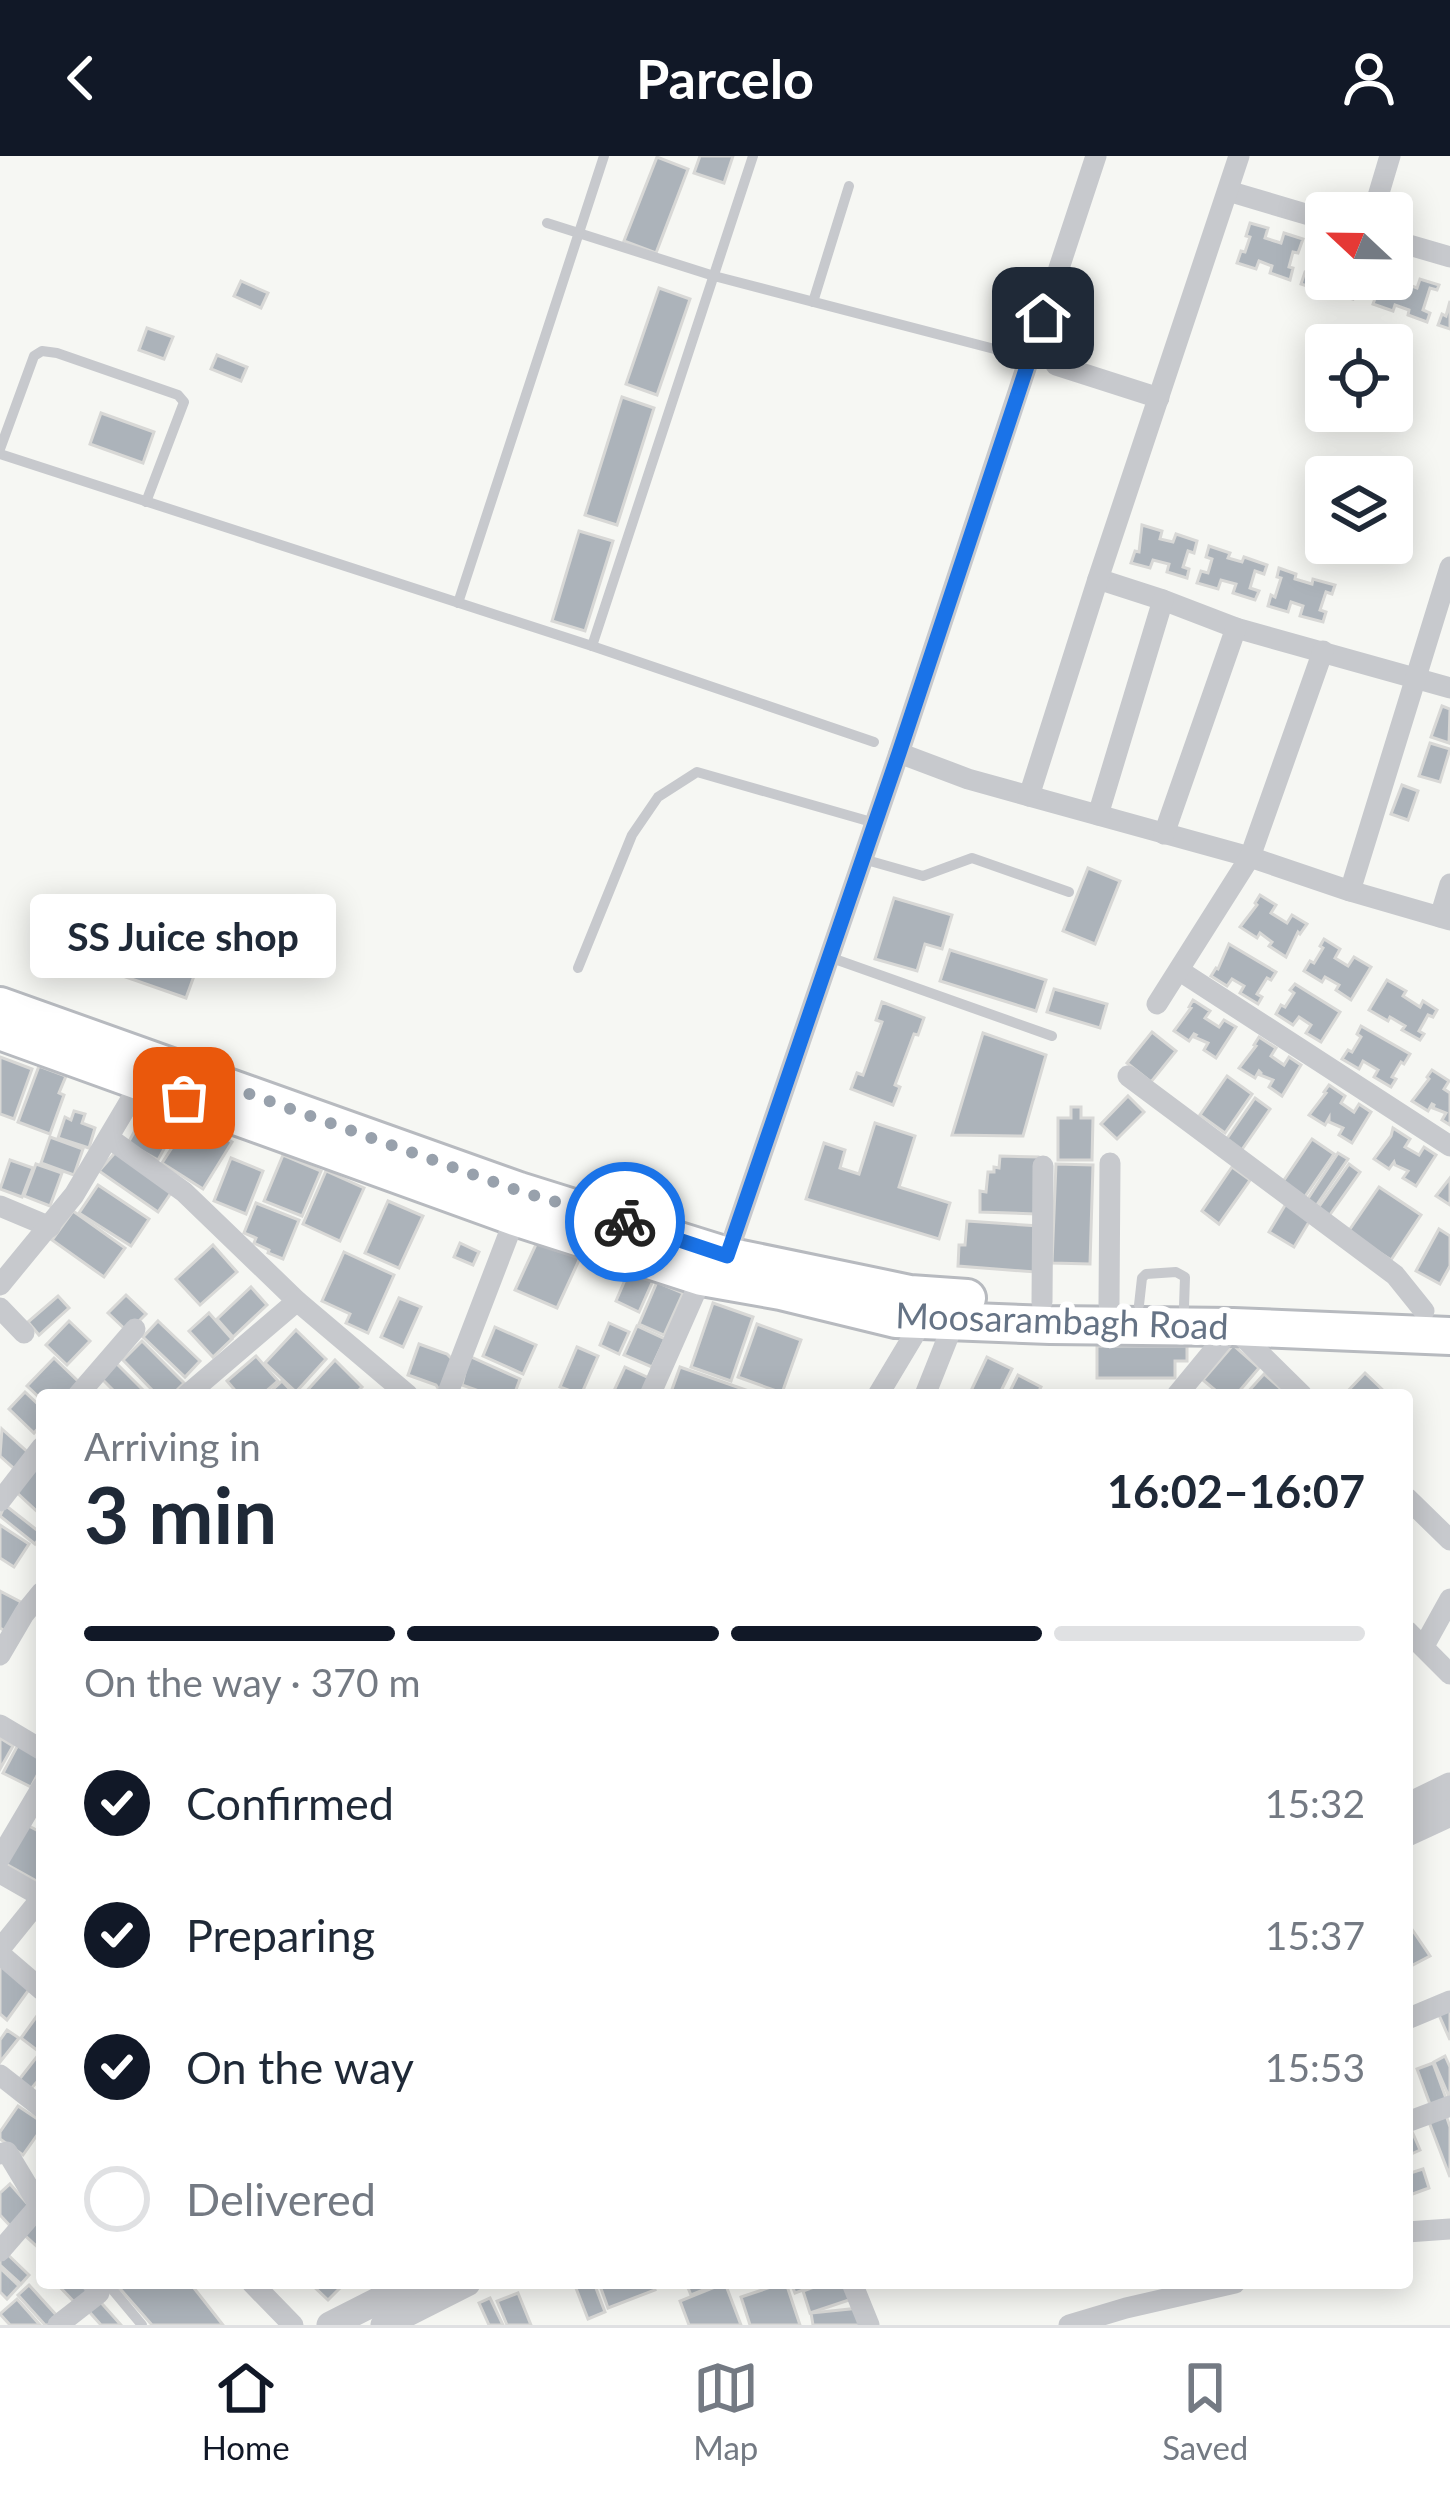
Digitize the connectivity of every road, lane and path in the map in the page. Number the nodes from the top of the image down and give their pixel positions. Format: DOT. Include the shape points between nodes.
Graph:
graph roads {
  1 [pos="604,156"];
  2 [pos="753,156"];
  3 [pos="1096,156"];
  4 [pos="1239,156"];
  5 [pos="1390,156"];
  6 [pos="849,186"];
  7 [pos="1228,191"];
  8 [pos="1379,192"];
  9 [pos="1305,214"];
  10 [pos="547,223"];
  11 [pos="579,233"];
  12 [pos="1413,246"];
  13 [pos="1450,256"];
  14 [pos="714,276"];
  15 [pos="813,302"];
  16 [pos="1030,358"];
  17 [pos="1055,364"];
  18 [pos="1159,398"];
  19 [pos="0,452"];
  20 [pos="146,502"];
  21 [pos="1450,567"];
  22 [pos="1098,579"];
  23 [pos="1163,600"];
  24 [pos="458,603"];
  25 [pos="1235,628"];
  26 [pos="592,646"];
  27 [pos="1324,651"];
  28 [pos="1414,678"];
  29 [pos="1450,688"];
  30 [pos="874,742"];
  31 [pos="899,753"];
  32 [pos="1029,796"];
  33 [pos="1098,815"];
  34 [pos="874,823"];
  35 [pos="1164,835"];
  36 [pos="1250,857"];
  37 [pos="863,859"];
  38 [pos="1450,884"];
  39 [pos="1350,891"];
  40 [pos="1069,892"];
  41 [pos="1445,918"];
  42 [pos="830,957"];
  43 [pos="578,968"];
  44 [pos="1180,971"];
  45 [pos="1157,1004"];
  46 [pos="0,1006"];
  47 [pos="0,1031"];
  48 [pos="1052,1036"];
  49 [pos="147,1071"];
  50 [pos="1128,1076"];
  51 [pos="109,1138"];
  52 [pos="1450,1146"];
  53 [pos="1110,1162"];
  54 [pos="1042,1166"];
  55 [pos="520,1205"];
  56 [pos="0,1206"];
  57 [pos="50,1227"];
  58 [pos="716,1271"];
  59 [pos="0,1285"];
  60 [pos="297,1301"];
  61 [pos="1042,1301"];
  62 [pos="1124,1305"];
  63 [pos="0,1309"];
  64 [pos="1441,1319"];
  65 [pos="939,1321"];
  66 [pos="1233,1327"];
  67 [pos="135,1329"];
  68 [pos="25,1333"];
  69 [pos="83,1389"];
  70 [pos="195,1389"];
  71 [pos="401,1389"];
  72 [pos="449,1389"];
  73 [pos="653,1389"];
  74 [pos="883,1389"];
  75 [pos="926,1389"];
  76 [pos="1183,1389"];
  77 [pos="1296,1389"];
  78 [pos="36,1455"];
  79 [pos="0,1501"];
  80 [pos="1413,1504"];
  81 [pos="1450,1540"];
  82 [pos="1450,1599"];
  83 [pos="36,1600"];
  84 [pos="1416,1638"];
  85 [pos="0,1655"];
  86 [pos="1450,1674"];
  87 [pos="0,1725"];
  88 [pos="36,1746"];
  89 [pos="1450,1786"];
  90 [pos="36,1796"];
  91 [pos="1413,1804"];
  92 [pos="1450,1813"];
  93 [pos="1413,1830"];
  94 [pos="0,1858"];
  95 [pos="0,1873"];
  96 [pos="36,1894"];
  97 [pos="36,1905"];
  98 [pos="0,1951"];
  99 [pos="36,1984"];
  100 [pos="1450,2001"];
  101 [pos="1413,2016"];
  102 [pos="0,2075"];
  103 [pos="36,2103"];
  104 [pos="1450,2106"];
  105 [pos="1413,2120"];
  106 [pos="0,2155"];
  107 [pos="36,2201"];
  108 [pos="36,2212"];
  109 [pos="1450,2229"];
  110 [pos="1413,2232"];
  111 [pos="0,2252"];
  112 [pos="96,2289"];
  113 [pos="102,2289"];
  114 [pos="258,2289"];
  115 [pos="401,2289"];
  116 [pos="455,2289"];
  117 [pos="854,2289"];
  118 [pos="1209,2289"];
  119 [pos="58,2325"];
  120 [pos="142,2325"];
  121 [pos="293,2325"];
  122 [pos="330,2325"];
  123 [pos="384,2325"];
  124 [pos="869,2325"];
  125 [pos="1069,2325"];
  1 -- 11 [label="lane"];
  2 -- 14 [label="lane"];
  3 -- 16 [label="street"];
  4 -- 7 [label="street"];
  5 -- 8 [label="street"];
  6 -- 15 [label="lane"];
  7 -- 9 [label="street"];
  7 -- 18 [label="street"];
  10 -- 11 [label="lane"];
  11 -- 14 [label="lane"];
  11 -- 24 [label="lane"];
  12 -- 13 [label="street"];
  14 -- 15 [label="lane"];
  14 -- 26 [label="lane"];
  15 -- 16 [label="lane"];
  16 -- 31 [label="street"];
  17 -- 18 [label="street"];
  18 -- 22 [label="street"];
  19 -- 20 [label="lane"];
  19 -- 20 [label="lane" via="34,356 57,353 184,402"];
  20 -- 24 [label="lane"];
  21 -- 28 [label="street"];
  22 -- 23 [label="street"];
  22 -- 32 [label="street"];
  23 -- 25 [label="street"];
  23 -- 33 [label="street"];
  24 -- 26 [label="lane"];
  25 -- 27 [label="street"];
  25 -- 35 [label="street"];
  26 -- 30 [label="lane"];
  27 -- 28 [label="street"];
  27 -- 36 [label="street"];
  28 -- 29 [label="street"];
  28 -- 39 [label="street"];
  31 -- 32 [label="street"];
  31 -- 34 [label="street"];
  32 -- 33 [label="street"];
  33 -- 35 [label="street"];
  34 -- 37 [label="street"];
  34 -- 43 [label="lane" via="698,772 658,797 632,835"];
  35 -- 36 [label="street"];
  36 -- 39 [label="street"];
  36 -- 44 [label="street"];
  37 -- 40 [label="lane" via="923,876 972,858"];
  37 -- 42 [label="street"];
  38 -- 41 [label="street"];
  39 -- 41 [label="street"];
  42 -- 48 [label="lane"];
  42 -- 58 [label="street"];
  44 -- 45 [label="street"];
  44 -- 52 [label="street"];
  46 -- 49 [label="main road, Moosarambagh Road"];
  47 -- 49 [label="main road, Moosarambagh Road"];
  49 -- 51 [label="street"];
  49 -- 55 [label="main road, Moosarambagh Road"];
  50 -- 64 [label="street" via="1395,1275"];
  51 -- 57 [label="street"];
  51 -- 60 [label="street" via="184,1192"];
  53 -- 62 [label="street"];
  54 -- 61 [label="street"];
  55 -- 58 [label="main road, Moosarambagh Road"];
  55 -- 72 [label="street"];
  56 -- 57 [label="street"];
  57 -- 59 [label="street"];
  58 -- 61 [label="main road, Moosarambagh Road"];
  58 -- 65 [label="main road, Moosarambagh Road" via="896,1319"];
  58 -- 73 [label="street"];
  60 -- 70 [label="street"];
  60 -- 71 [label="street"];
  61 -- 62 [label="main road, Moosarambagh Road"];
  62 -- 64 [label="main road, Moosarambagh Road"];
  63 -- 68 [label="street"];
  64 -- 66 [label="main road, Moosarambagh Road"];
  65 -- 66 [label="main road, Moosarambagh Road"];
  65 -- 74 [label="street"];
  65 -- 75 [label="street"];
  66 -- 76 [label="street"];
  66 -- 77 [label="street"];
  67 -- 69 [label="street"];
  78 -- 79 [label="street"];
  80 -- 81 [label="street"];
  82 -- 84 [label="street"];
  83 -- 85 [label="street"];
  84 -- 86 [label="street"];
  87 -- 88 [label="street"];
  89 -- 91 [label="street"];
  90 -- 94 [label="street"];
  92 -- 93 [label="street"];
  95 -- 96 [label="street"];
  97 -- 98 [label="street"];
  98 -- 99 [label="street"];
  100 -- 101 [label="street"];
  102 -- 103 [label="street"];
  104 -- 105 [label="street"];
  106 -- 107 [label="street" via="7,2152"];
  108 -- 111 [label="street"];
  109 -- 110 [label="street"];
  112 -- 119 [label="street"];
  113 -- 120 [label="lane"];
  114 -- 121 [label="street"];
  115 -- 122 [label="street"];
  116 -- 123 [label="street"];
  117 -- 124 [label="street"];
  118 -- 125 [label="street"];
}
